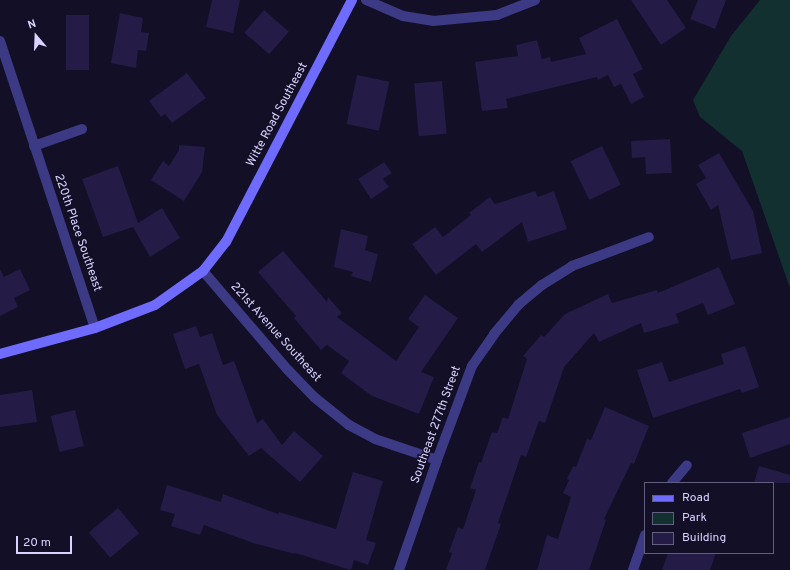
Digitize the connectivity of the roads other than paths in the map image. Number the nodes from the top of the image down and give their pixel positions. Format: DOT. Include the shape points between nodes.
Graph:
graph roads {
  1 [pos="352,0"];
  2 [pos="366,0"];
  3 [pos="535,0"];
  4 [pos="0,40"];
  5 [pos="82,129"];
  6 [pos="34,146"];
  7 [pos="649,237"];
  8 [pos="204,271"];
  9 [pos="95,328"];
  10 [pos="0,354"];
  11 [pos="437,460"];
  12 [pos="687,465"];
  13 [pos="673,482"];
  14 [pos="644,537"];
  15 [pos="400,570"];
  16 [pos="633,570"];
  1 -- 8 [label="street, Witte Road Southeast" via="226,242"];
  2 -- 3 [label="street" via="403,16 433,21 497,15"];
  4 -- 6 [label="street, 220th Place Southeast"];
  5 -- 6 [label="street"];
  6 -- 9 [label="street, 220th Place Southeast"];
  7 -- 11 [label="street, Southeast 277th Street" via="572,266 518,304 472,366"];
  8 -- 9 [label="street, Witte Road Southeast" via="155,305"];
  8 -- 11 [label="street, 221st Avenue Southeast" via="314,397 349,425 375,439"];
  9 -- 10 [label="street, Witte Road Southeast"];
  11 -- 15 [label="street, Southeast 277th Street"];
  12 -- 13 [label="street"];
  14 -- 16 [label="street"];
}
